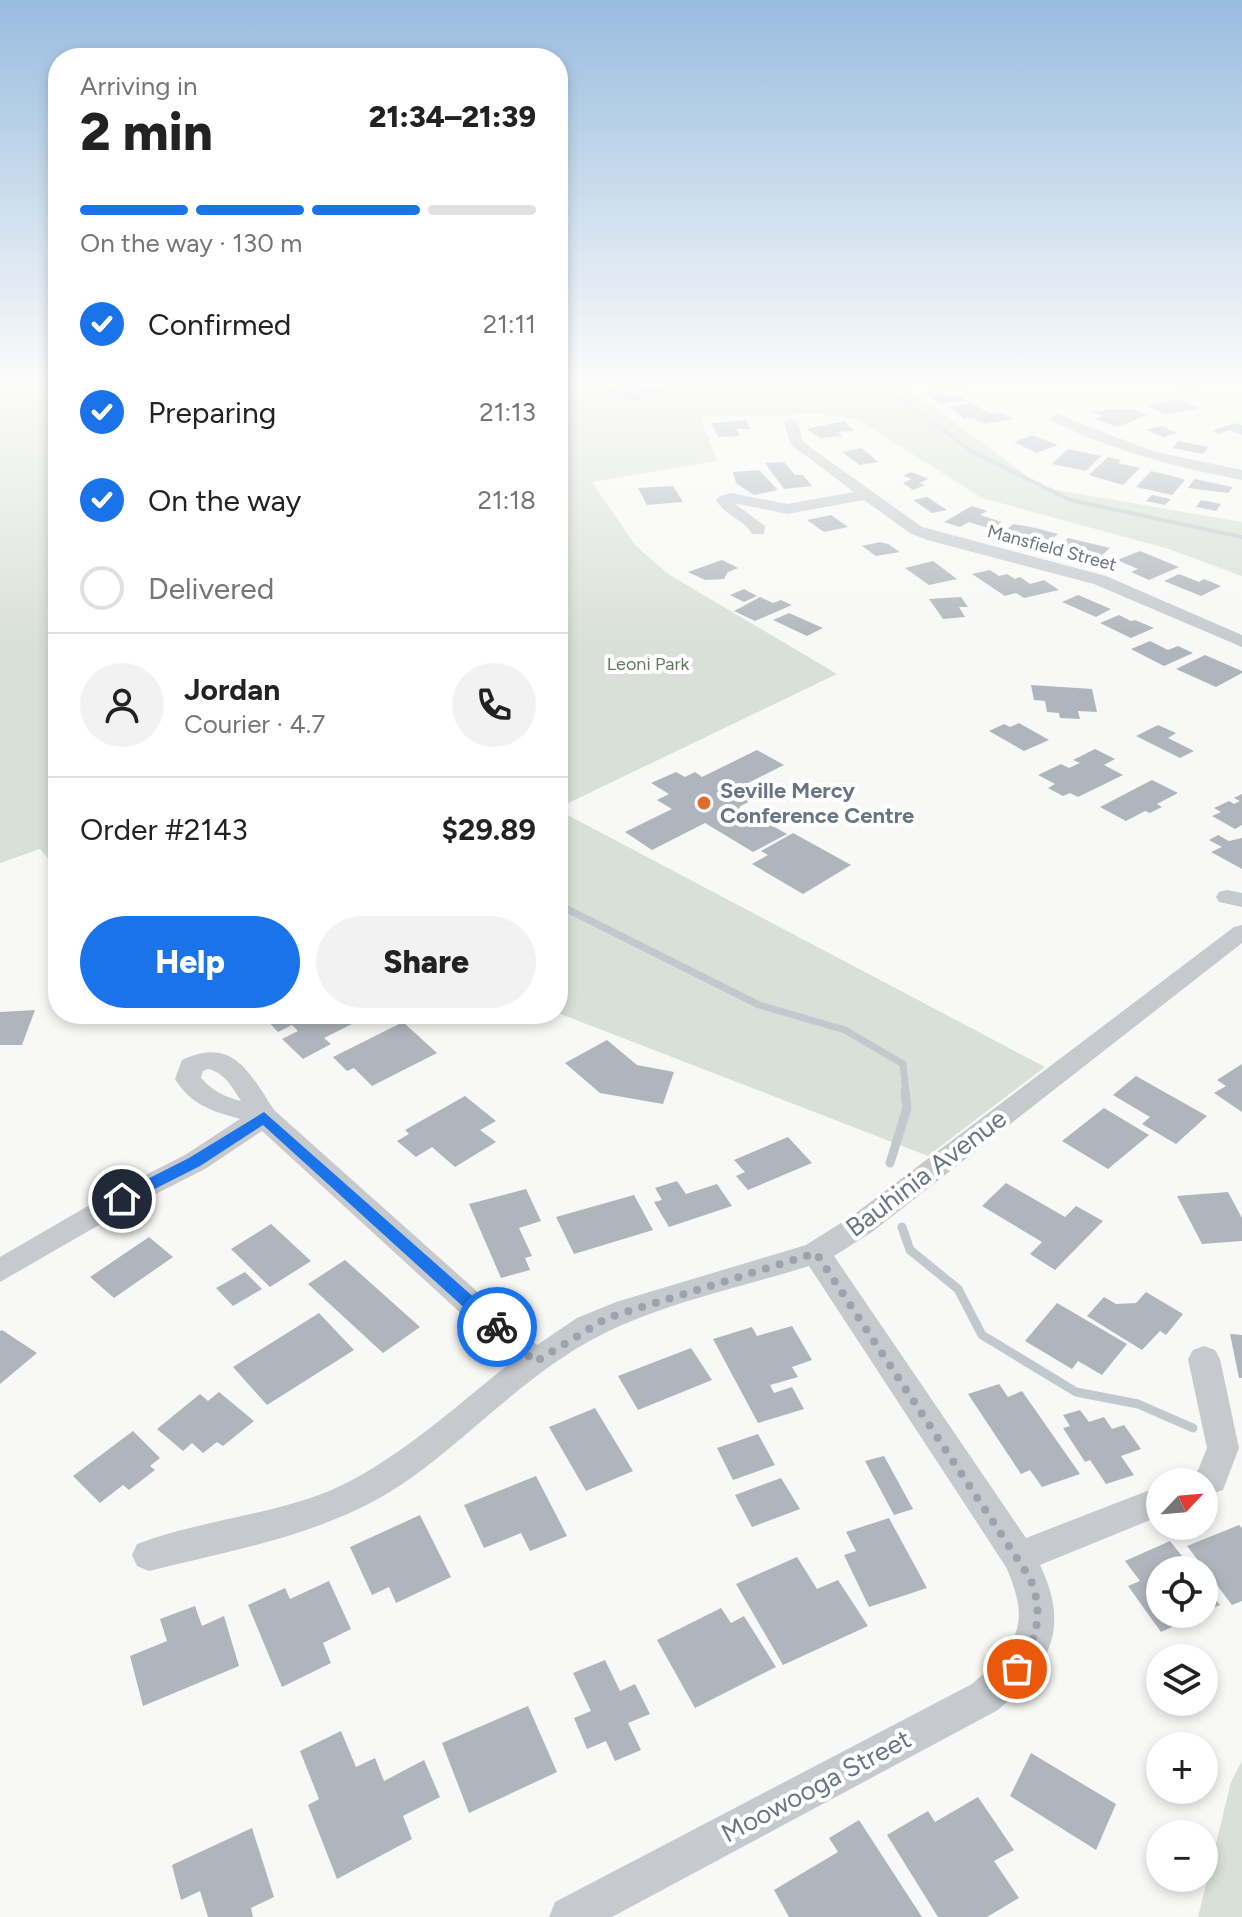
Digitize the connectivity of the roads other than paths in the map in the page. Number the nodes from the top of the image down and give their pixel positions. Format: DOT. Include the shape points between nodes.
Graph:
graph roads {
  1 [pos="832,469"];
  2 [pos="1214,469"];
  3 [pos="1242,475"];
  4 [pos="865,495"];
  5 [pos="758,531"];
  6 [pos="1242,642"];
  7 [pos="1242,932"];
  8 [pos="816,1253"];
  9 [pos="0,1271"];
  10 [pos="1204,1359"];
  11 [pos="535,1362"];
  12 [pos="1216,1468"];
  13 [pos="1146,1507"];
  14 [pos="149,1555"];
  15 [pos="1019,1557"];
  16 [pos="570,1917"];
  1 -- 4 [label="street, Mansfield Street"];
  2 -- 3 [label="street"];
  4 -- 5 [label="street" via="787,509 724,500"];
  4 -- 6 [label="street, Mansfield Street" via="933,537 1100,580"];
  7 -- 8 [label="street, Bauhinia Avenue" via="862,1224"];
  8 -- 11 [label="street, Bauhinia Avenue" via="607,1318"];
  8 -- 15 [label="street"];
  9 -- 11 [label="street" via="195,1162 264,1117"];
  10 -- 12 [label="street" via="1223,1448"];
  11 -- 14 [label="street, Bauhinia Avenue" via="398,1469 352,1496 276,1525"];
  13 -- 15 [label="street"];
  15 -- 16 [label="street, Moowooga Street" via="1038,1597 1038,1630 1017,1669 985,1697"];
}
